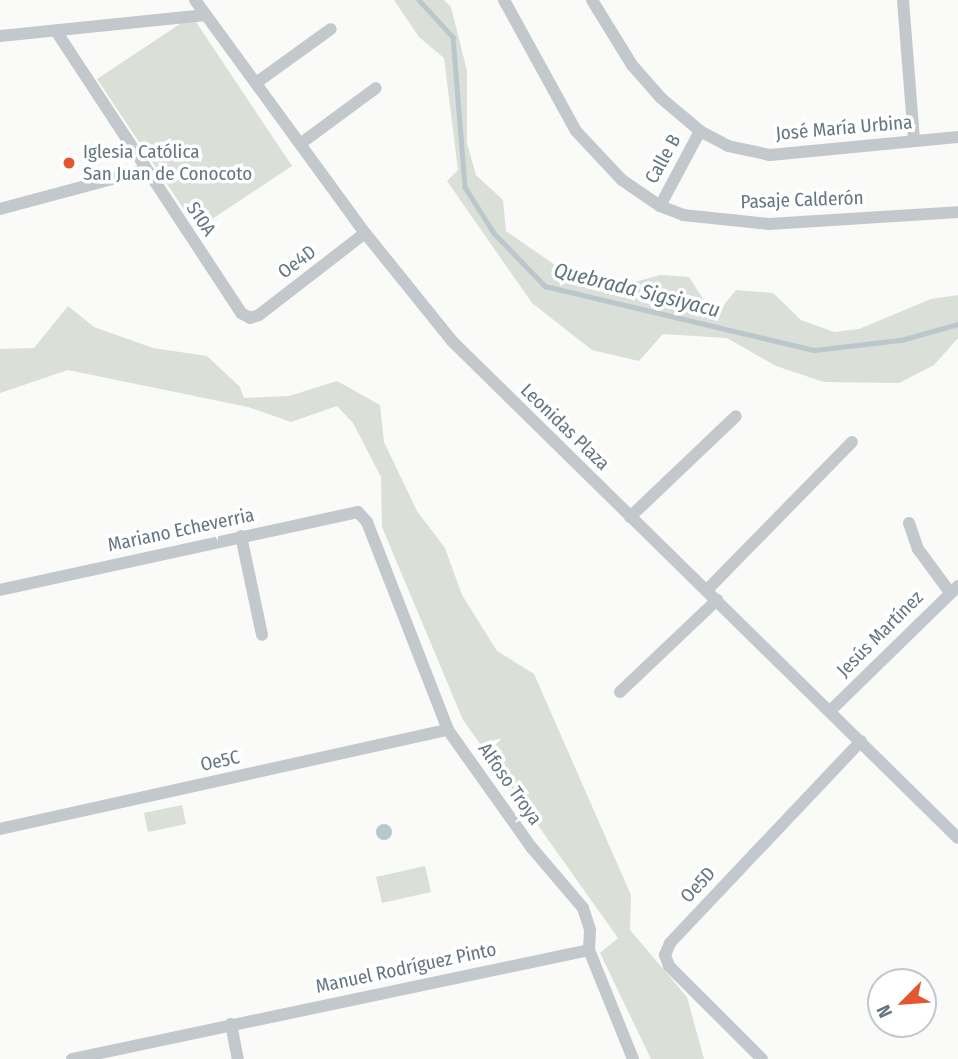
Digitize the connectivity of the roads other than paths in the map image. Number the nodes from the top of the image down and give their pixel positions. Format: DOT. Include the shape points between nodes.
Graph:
graph roads {
  1 [pos="195,0"];
  2 [pos="504,0"];
  3 [pos="592,0"];
  4 [pos="903,0"];
  5 [pos="206,15"];
  6 [pos="331,29"];
  7 [pos="56,31"];
  8 [pos="0,36"];
  9 [pos="256,83"];
  10 [pos="376,88"];
  11 [pos="700,131"];
  12 [pos="958,136"];
  13 [pos="914,141"];
  14 [pos="300,144"];
  15 [pos="146,170"];
  16 [pos="660,206"];
  17 [pos="0,209"];
  18 [pos="958,212"];
  19 [pos="365,233"];
  20 [pos="250,318"];
  21 [pos="736,416"];
  22 [pos="852,442"];
  23 [pos="630,517"];
  24 [pos="367,522"];
  25 [pos="909,523"];
  26 [pos="242,536"];
  27 [pos="953,589"];
  28 [pos="0,590"];
  29 [pos="712,595"];
  30 [pos="262,635"];
  31 [pos="620,692"];
  32 [pos="831,711"];
  33 [pos="448,730"];
  34 [pos="861,741"];
  35 [pos="0,829"];
  36 [pos="958,838"];
  37 [pos="589,950"];
  38 [pos="231,1024"];
  39 [pos="72,1059"];
  40 [pos="238,1059"];
  41 [pos="633,1059"];
  42 [pos="762,1059"];
  1 -- 5 [label="street, Leonidas Plaza"];
  2 -- 16 [label="street, Pasaje Calderón" via="576,131 622,180"];
  3 -- 11 [label="street, José María Urbina" via="632,65"];
  4 -- 13 [label="street"];
  5 -- 7 [label="street"];
  5 -- 9 [label="street, Leonidas Plaza"];
  6 -- 9 [label="street"];
  7 -- 8 [label="street"];
  7 -- 15 [label="street, S10A"];
  9 -- 14 [label="street, Leonidas Plaza"];
  10 -- 14 [label="street"];
  11 -- 13 [label="street, José María Urbina" via="728,146 771,155"];
  11 -- 16 [label="street, Calle B"];
  12 -- 13 [label="street, José María Urbina"];
  14 -- 19 [label="street, Leonidas Plaza"];
  15 -- 17 [label="street"];
  15 -- 20 [label="street, S10A" via="240,313"];
  16 -- 18 [label="street, Pasaje Calderón" via="683,215 769,225"];
  19 -- 20 [label="street, Oe4D"];
  19 -- 23 [label="street, Leonidas Plaza" via="452,341"];
  21 -- 23 [label="street"];
  22 -- 29 [label="street"];
  23 -- 29 [label="street, Leonidas Plaza"];
  24 -- 26 [label="street, Mariano Echeverria" via="358,512 345,513"];
  24 -- 33 [label="street, Alfoso Troya"];
  25 -- 27 [label="street" via="918,550"];
  26 -- 28 [label="street, Mariano Echeverria"];
  26 -- 30 [label="street"];
  27 -- 32 [label="street, Jesús Martínez"];
  29 -- 31 [label="street"];
  29 -- 32 [label="street, Leonidas Plaza"];
  32 -- 34 [label="street, Leonidas Plaza"];
  33 -- 35 [label="street, Oe5C"];
  33 -- 37 [label="street, Alfoso Troya" via="532,848 583,908 590,930"];
  34 -- 36 [label="street, Leonidas Plaza"];
  34 -- 42 [label="street, Oe5D" via="670,943 665,955 669,966"];
  37 -- 38 [label="street, Manuel Rodríguez Pinto"];
  37 -- 41 [label="street, Alfoso Troya"];
  38 -- 39 [label="street, Manuel Rodríguez Pinto"];
  38 -- 40 [label="street"];
}
